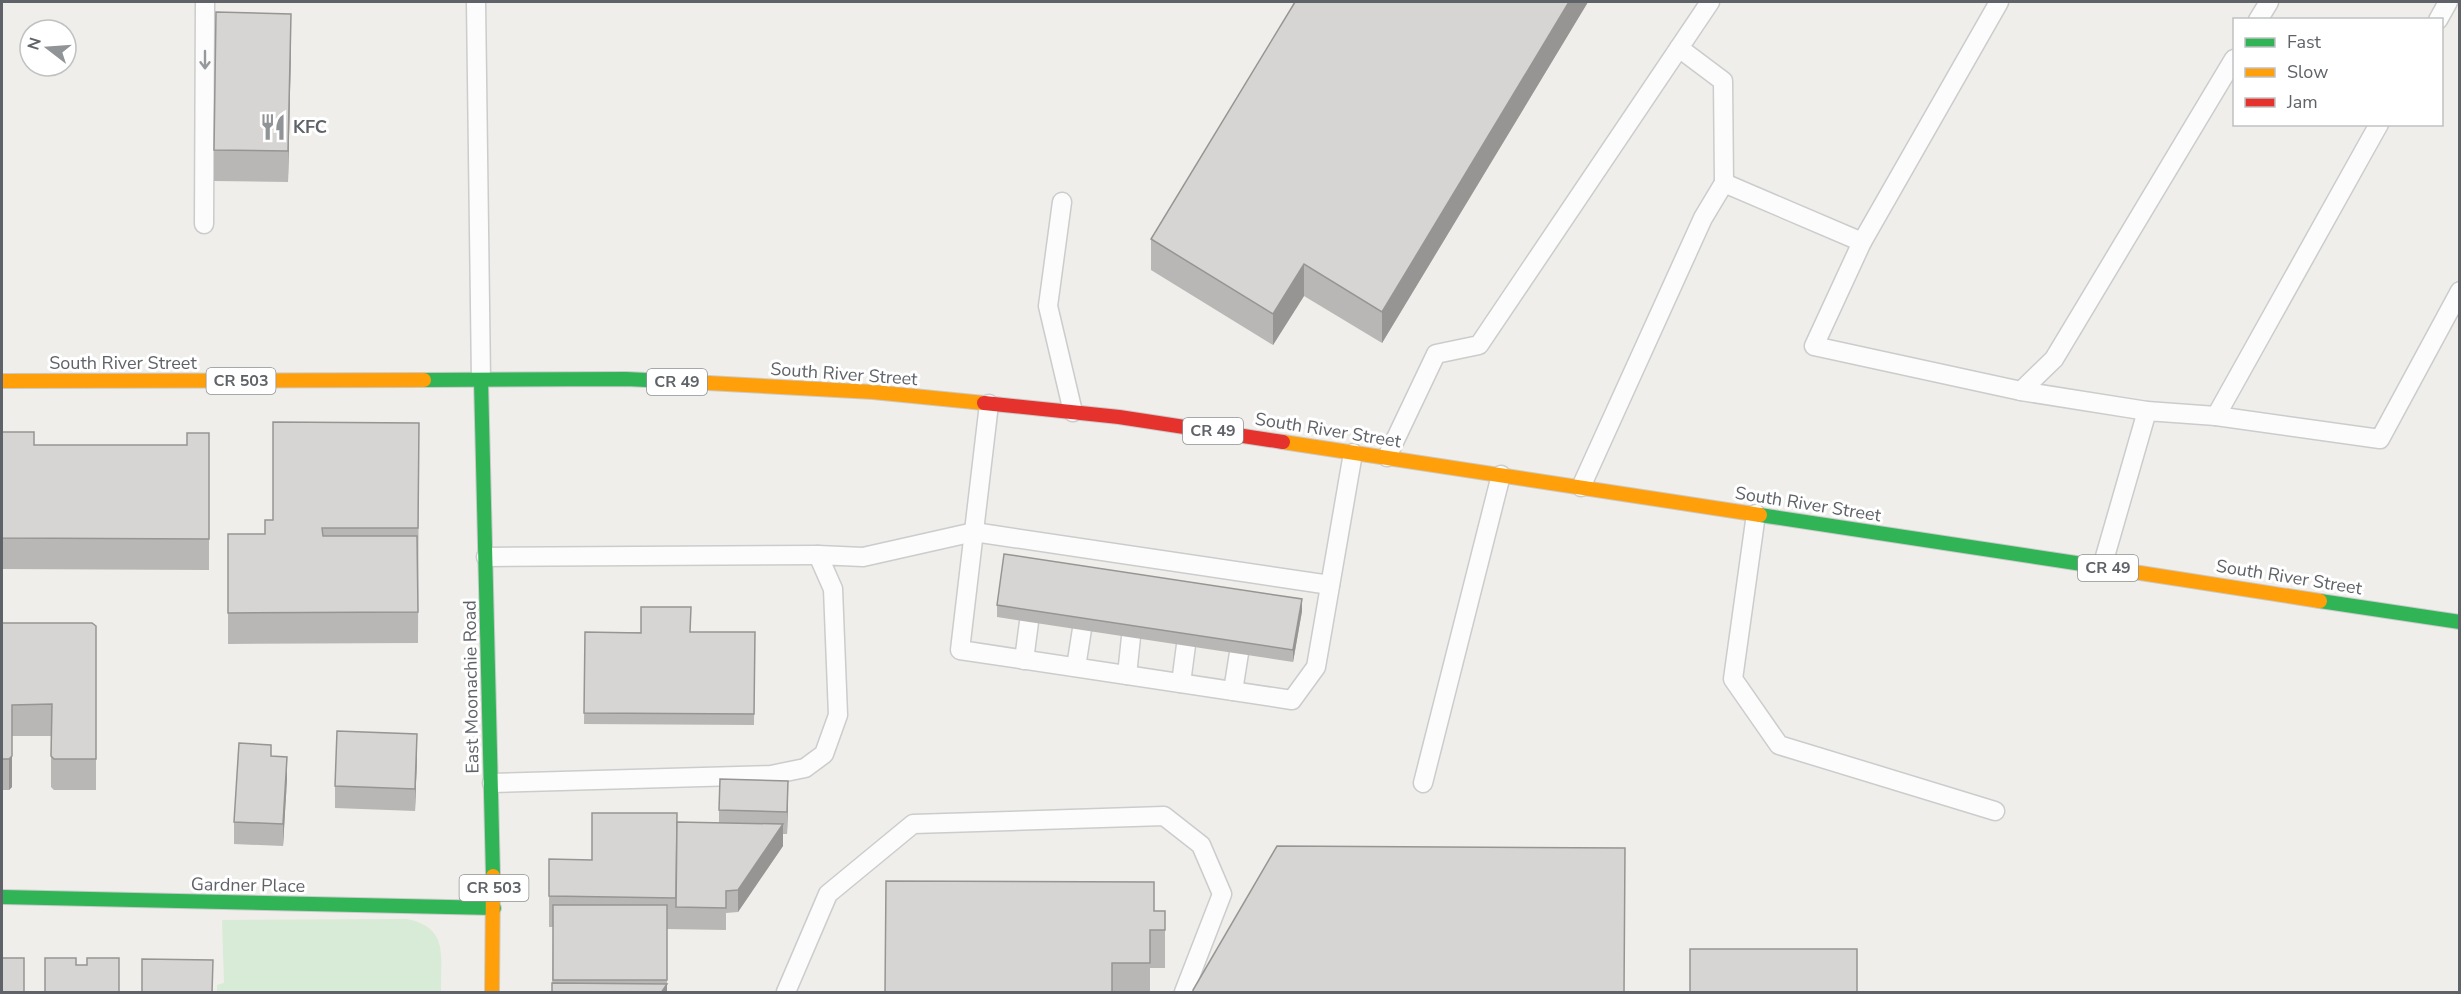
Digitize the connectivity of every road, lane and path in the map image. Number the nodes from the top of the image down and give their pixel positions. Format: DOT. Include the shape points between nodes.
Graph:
graph roads {
  1 [pos="205,2"];
  2 [pos="476,2"];
  3 [pos="1710,2"];
  4 [pos="1999,2"];
  5 [pos="2269,2"];
  6 [pos="2448,2"];
  7 [pos="2259,18"];
  8 [pos="2439,18"];
  9 [pos="1679,48"];
  10 [pos="2233,61"];
  11 [pos="2378,126"];
  12 [pos="1724,183"];
  13 [pos="1062,202"];
  14 [pos="204,224"];
  15 [pos="1862,242"];
  16 [pos="2460,291"];
  17 [pos="481,380"];
  18 [pos="2,381"];
  19 [pos="2021,391"];
  20 [pos="989,404"];
  21 [pos="2147,411"];
  22 [pos="1073,412"];
  23 [pos="2216,416"];
  24 [pos="1353,453"];
  25 [pos="1388,458"];
  26 [pos="1501,475"];
  27 [pos="1581,487"];
  28 [pos="1756,514"];
  29 [pos="974,532"];
  30 [pos="1041,542"];
  31 [pos="1092,551"];
  32 [pos="818,555"];
  33 [pos="486,557"];
  34 [pos="1142,557"];
  35 [pos="1038,561"];
  36 [pos="1197,566"];
  37 [pos="2102,567"];
  38 [pos="1091,569"];
  39 [pos="1248,573"];
  40 [pos="1139,576"];
  41 [pos="1194,585"];
  42 [pos="1330,585"];
  43 [pos="1246,592"];
  44 [pos="1029,622"];
  45 [pos="2460,622"];
  46 [pos="1082,629"];
  47 [pos="1131,637"];
  48 [pos="1186,645"];
  49 [pos="1239,653"];
  50 [pos="1024,660"];
  51 [pos="1076,667"];
  52 [pos="1127,675"];
  53 [pos="1181,684"];
  54 [pos="1233,691"];
  55 [pos="492,783"];
  56 [pos="1423,783"];
  57 [pos="1995,811"];
  58 [pos="2,897"];
  59 [pos="494,908"];
  60 [pos="492,993"];
  61 [pos="786,993"];
  62 [pos="1184,993"];
  1 -- 14 [label="lane, one-way"];
  2 -- 17 [label="lane"];
  3 -- 9 [label="lane"];
  4 -- 15 [label="lane"];
  5 -- 7 [label="lane"];
  6 -- 8 [label="lane"];
  9 -- 12 [label="lane" via="1723,81"];
  9 -- 25 [label="lane" via="1479,345 1436,354"];
  10 -- 19 [label="lane" via="2054,359"];
  11 -- 23 [label="lane"];
  12 -- 15 [label="lane"];
  12 -- 27 [label="lane" via="1703,218"];
  13 -- 22 [label="lane" via="1048,306"];
  15 -- 19 [label="lane" via="1814,346"];
  16 -- 23 [label="lane" via="2380,439"];
  17 -- 18 [label="main road, South River Street / CR 503"];
  17 -- 20 [label="main road, South River Street / CR 49" via="626,379 873,392"];
  17 -- 33 [label="main road, East Moonachie Road / CR 503"];
  19 -- 21 [label="lane"];
  20 -- 22 [label="main road, South River Street / CR 49"];
  20 -- 29 [label="lane"];
  21 -- 23 [label="lane"];
  21 -- 37 [label="lane"];
  22 -- 24 [label="main road, South River Street / CR 49"];
  24 -- 25 [label="main road, South River Street / CR 49"];
  24 -- 42 [label="lane"];
  25 -- 26 [label="main road, South River Street / CR 49"];
  26 -- 27 [label="main road, South River Street / CR 49"];
  26 -- 56 [label="lane"];
  27 -- 28 [label="main road, South River Street / CR 49"];
  28 -- 37 [label="main road, South River Street / CR 49"];
  28 -- 57 [label="lane" via="1733,679 1779,745"];
  29 -- 30 [label="lane"];
  29 -- 32 [label="lane" via="863,557"];
  29 -- 50 [label="lane" via="960,651"];
  30 -- 31 [label="lane"];
  30 -- 35 [label="lane"];
  31 -- 34 [label="lane"];
  31 -- 38 [label="lane"];
  32 -- 33 [label="lane"];
  32 -- 55 [label="lane" via="833,589 838,715 824,754 805,768 771,775"];
  33 -- 55 [label="main road, East Moonachie Road / CR 503"];
  34 -- 36 [label="lane"];
  34 -- 40 [label="lane"];
  36 -- 39 [label="lane"];
  36 -- 41 [label="lane"];
  37 -- 45 [label="main road, South River Street / CR 49"];
  39 -- 42 [label="lane"];
  39 -- 43 [label="lane"];
  42 -- 54 [label="lane" via="1316,667 1292,700"];
  44 -- 50 [label="lane"];
  46 -- 51 [label="lane"];
  47 -- 52 [label="lane"];
  48 -- 53 [label="lane"];
  49 -- 54 [label="lane"];
  50 -- 51 [label="lane"];
  51 -- 52 [label="lane"];
  52 -- 53 [label="lane"];
  53 -- 54 [label="lane"];
  55 -- 59 [label="main road, East Moonachie Road / CR 503"];
  58 -- 59 [label="main road, Gardner Place"];
  59 -- 60 [label="main road, East Moonachie Road / CR 503"];
  61 -- 62 [label="lane" via="828,894 913,824 1164,816 1201,845 1222,894"];
}
